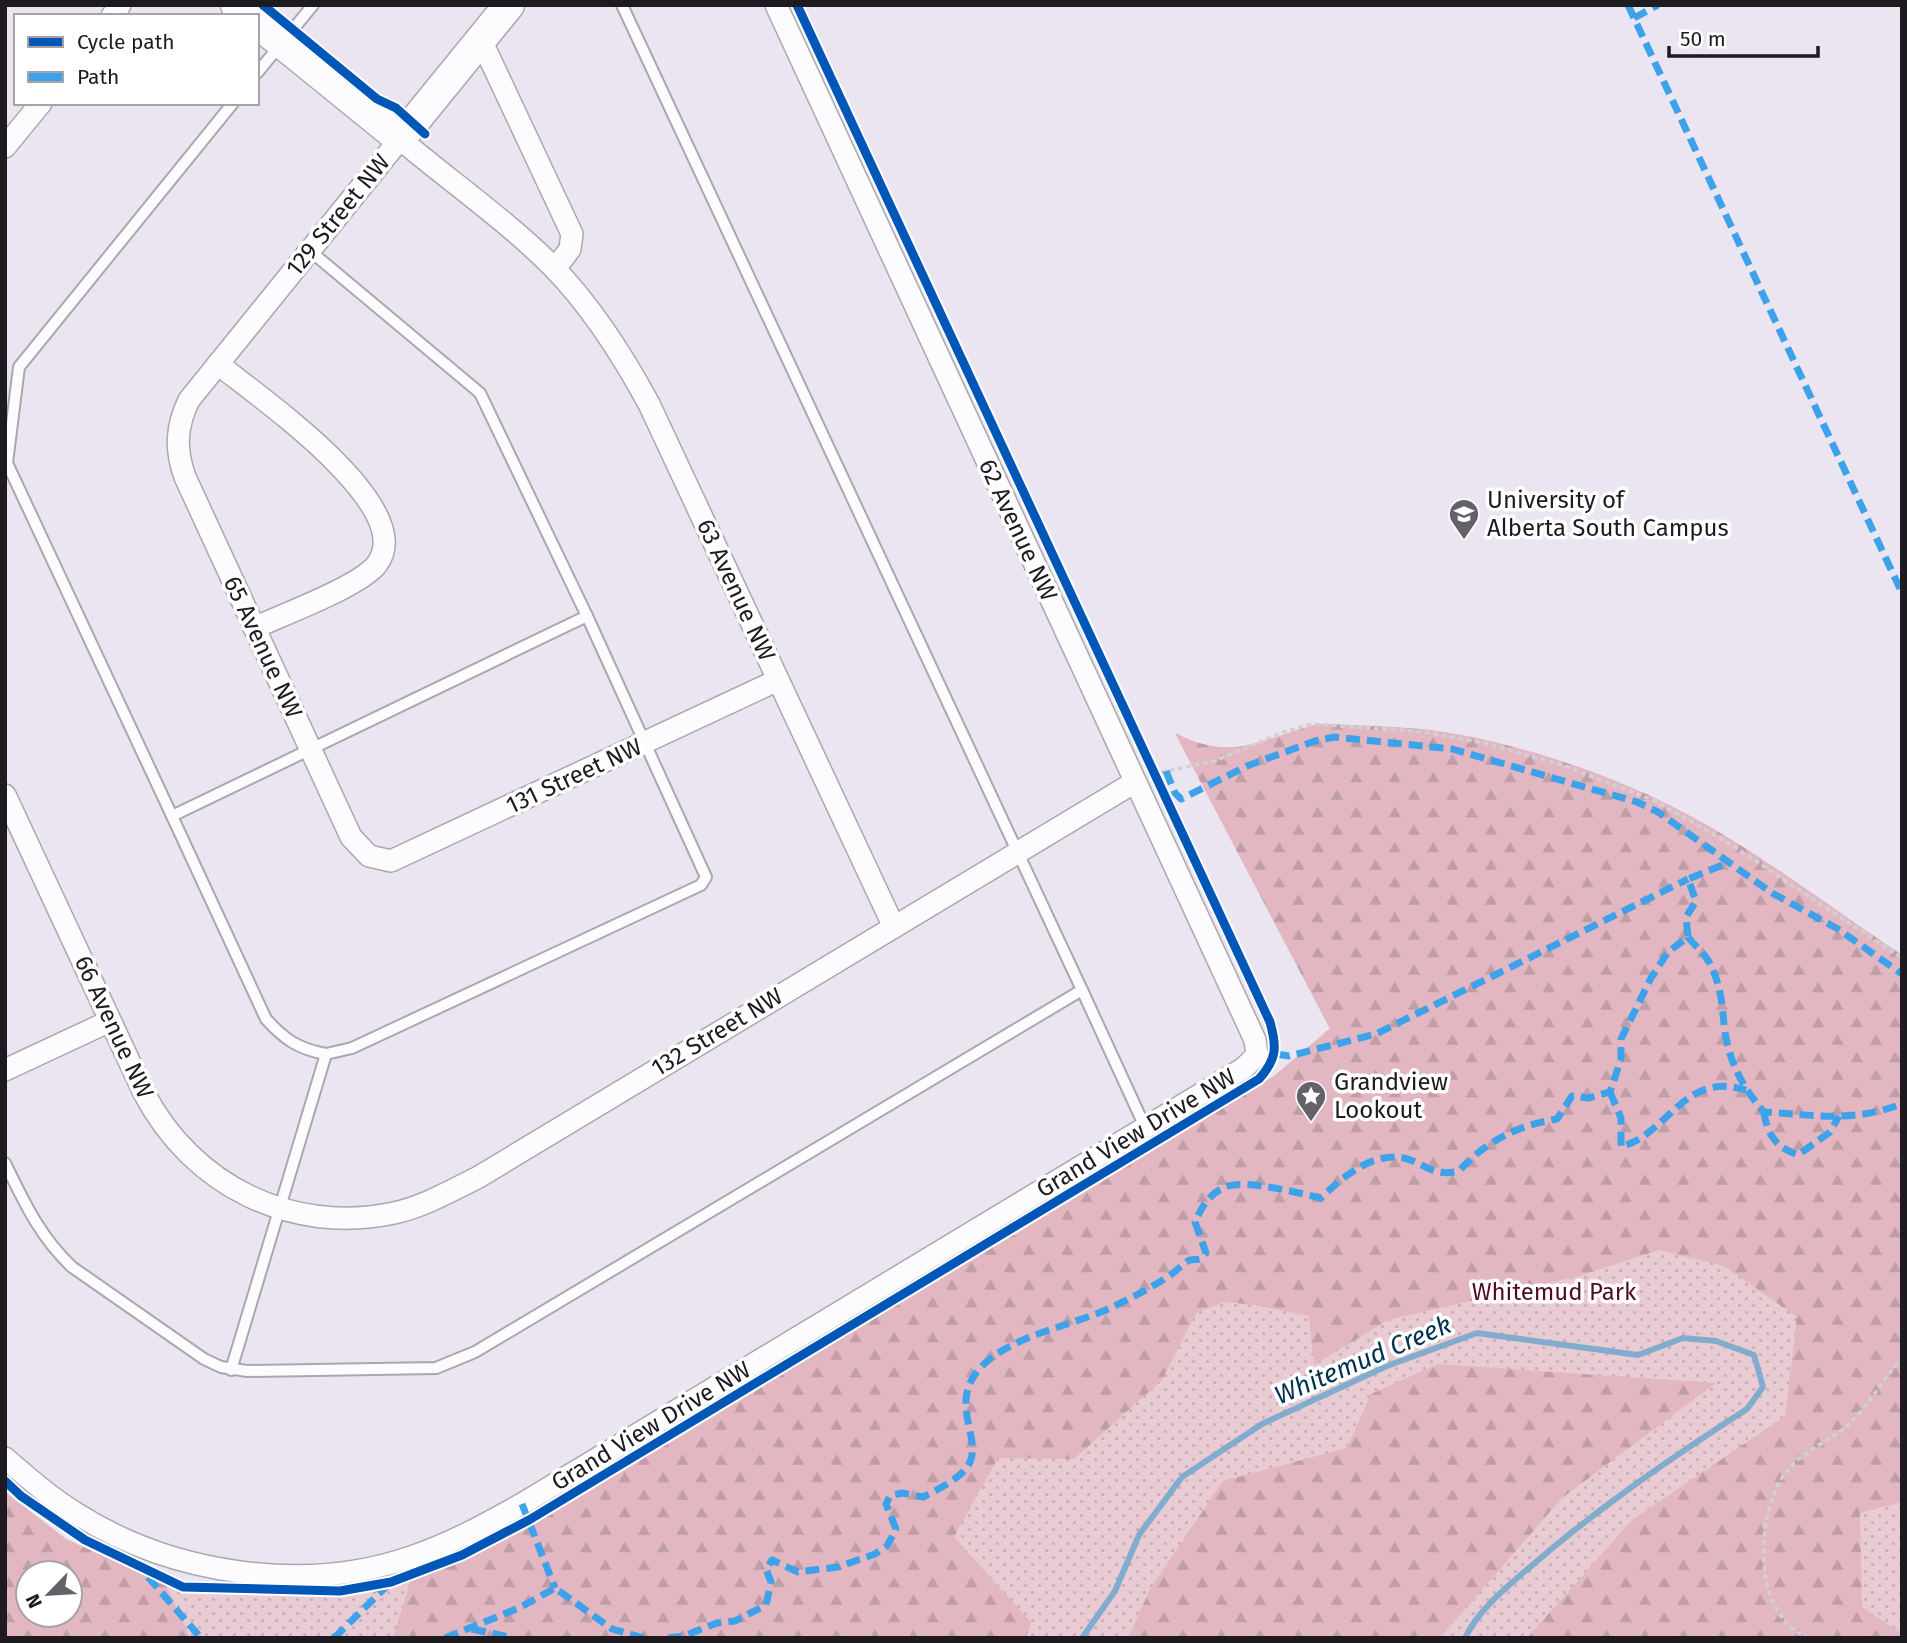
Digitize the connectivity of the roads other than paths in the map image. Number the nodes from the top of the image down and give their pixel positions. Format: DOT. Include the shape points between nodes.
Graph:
graph roads {
  1 [pos="313,5"];
  2 [pos="509,5"];
  3 [pos="622,5"];
  4 [pos="776,5"];
  5 [pos="259,25"];
  6 [pos="481,40"];
  7 [pos="282,43"];
  8 [pos="259,71"];
  9 [pos="39,105"];
  10 [pos="231,105"];
  11 [pos="400,139"];
  12 [pos="5,147"];
  13 [pos="309,250"];
  14 [pos="555,269"];
  15 [pos="218,364"];
  16 [pos="178,430"];
  17 [pos="587,616"];
  18 [pos="254,628"];
  19 [pos="778,680"];
  20 [pos="645,743"];
  21 [pos="311,750"];
  22 [pos="1150,776"];
  23 [pos="5,795"];
  24 [pos="172,816"];
  25 [pos="1017,853"];
  26 [pos="369,856"];
  27 [pos="893,925"];
  28 [pos="1082,990"];
  29 [pos="110,1021"];
  30 [pos="326,1054"];
  31 [pos="1257,1055"];
  32 [pos="5,1070"];
  33 [pos="1146,1127"];
  34 [pos="5,1163"];
  35 [pos="279,1209"];
  36 [pos="231,1370"];
  37 [pos="5,1458"];
  1 -- 7 [label="lane"];
  2 -- 6 [label="street, 129 Street NW"];
  3 -- 25 [label="lane"];
  4 -- 22 [label="street, 62 Avenue NW"];
  5 -- 7 [label="street, 63 Avenue NW"];
  6 -- 11 [label="street, 129 Street NW"];
  6 -- 14 [label="street" via="572,234 570,249"];
  7 -- 8 [label="lane"];
  7 -- 11 [label="street, 63 Avenue NW"];
  9 -- 12 [label="street"];
  10 -- 24 [label="lane" via="19,367 7,463"];
  11 -- 13 [label="street, 129 Street NW"];
  11 -- 14 [label="street, 63 Avenue NW"];
  13 -- 15 [label="street, 129 Street NW"];
  13 -- 17 [label="lane" via="480,393"];
  14 -- 19 [label="street, 63 Avenue NW" via="602,328 649,404"];
  15 -- 16 [label="street, 129 Street NW" via="190,400"];
  15 -- 18 [label="street" via="347,471 373,506 383,536 378,563 357,580"];
  16 -- 18 [label="street, 65 Avenue NW" via="185,477"];
  17 -- 20 [label="lane"];
  17 -- 21 [label="lane"];
  18 -- 21 [label="street, 65 Avenue NW"];
  19 -- 20 [label="street, 131 Street NW"];
  19 -- 27 [label="street, 63 Avenue NW"];
  20 -- 26 [label="street, 131 Street NW" via="391,861"];
  20 -- 30 [label="lane" via="706,877 701,886 352,1048"];
  21 -- 24 [label="lane"];
  21 -- 26 [label="street, 65 Avenue NW" via="351,838"];
  22 -- 25 [label="street, 132 Street NW"];
  22 -- 31 [label="street, 62 Avenue NW" via="1255,1040"];
  23 -- 29 [label="street, 66 Avenue NW"];
  24 -- 30 [label="lane" via="266,1018 284,1039"];
  25 -- 27 [label="street, 132 Street NW"];
  25 -- 28 [label="lane"];
  27 -- 35 [label="street, 132 Street NW" via="477,1178 433,1200 395,1213 353,1218"];
  28 -- 33 [label="lane"];
  28 -- 36 [label="lane" via="455,1362 436,1368"];
  29 -- 32 [label="street"];
  29 -- 35 [label="street, 66 Avenue NW" via="170,1136 218,1181"];
  30 -- 35 [label="lane"];
  31 -- 33 [label="street, Grand View Drive NW" via="1244,1068"];
  33 -- 37 [label="street, Grand View Drive NW" via="522,1504 411,1558 337,1573 223,1570 125,1539 78,1515"];
  34 -- 36 [label="lane" via="32,1219 72,1267 204,1359"];
  35 -- 36 [label="lane"];
}
